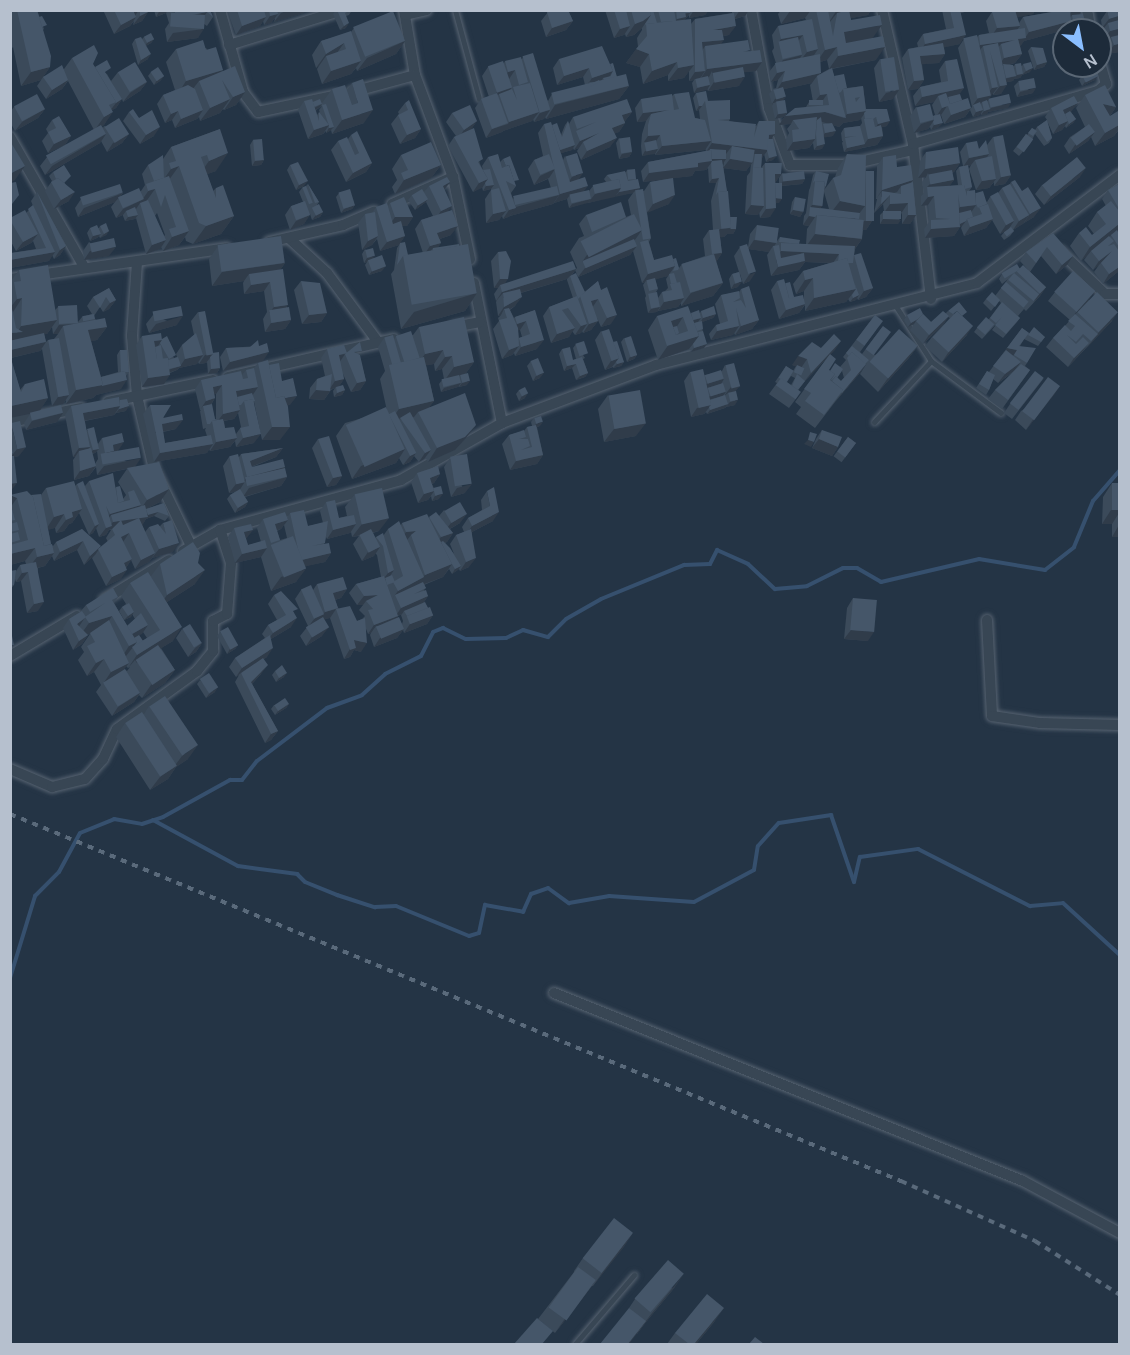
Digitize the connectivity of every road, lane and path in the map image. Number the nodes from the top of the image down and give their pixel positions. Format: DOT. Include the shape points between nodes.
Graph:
graph roads {
  1 [pos="220,10"];
  2 [pos="426,10"];
  3 [pos="455,10"];
  4 [pos="751,10"];
  5 [pos="882,10"];
  6 [pos="404,13"];
  7 [pos="333,14"];
  8 [pos="229,45"];
  9 [pos="415,75"];
  10 [pos="1104,78"];
  11 [pos="479,99"];
  12 [pos="10,137"];
  13 [pos="913,147"];
  14 [pos="1119,175"];
  15 [pos="453,177"];
  16 [pos="1043,235"];
  17 [pos="290,239"];
  18 [pos="254,244"];
  19 [pos="243,246"];
  20 [pos="137,262"];
  21 [pos="83,265"];
  22 [pos="10,279"];
  23 [pos="1119,294"];
  24 [pos="931,300"];
  25 [pos="897,308"];
  26 [pos="480,322"];
  27 [pos="435,330"];
  28 [pos="412,335"];
  29 [pos="378,342"];
  30 [pos="931,361"];
  31 [pos="137,396"];
  32 [pos="1001,412"];
  33 [pos="10,422"];
  34 [pos="874,422"];
  35 [pos="502,423"];
  36 [pos="220,530"];
  37 [pos="191,546"];
  38 [pos="987,620"];
  39 [pos="10,656"];
  40 [pos="1119,725"];
  41 [pos="10,769"];
  42 [pos="554,993"];
  43 [pos="1119,1233"];
  44 [pos="634,1275"];
  45 [pos="575,1344"];
  1 -- 8 [label="street"];
  2 -- 6 [label="street"];
  3 -- 11 [label="lane"];
  4 -- 13 [label="street" via="769,108 790,165 847,165"];
  5 -- 13 [label="street"];
  6 -- 9 [label="street"];
  7 -- 8 [label="street"];
  8 -- 9 [label="street" via="247,100 265,114"];
  9 -- 15 [label="street"];
  10 -- 13 [label="street" via="1106,84 1098,91"];
  12 -- 21 [label="street"];
  13 -- 24 [label="street"];
  14 -- 16 [label="street"];
  15 -- 17 [label="street" via="343,225"];
  15 -- 26 [label="street"];
  16 -- 23 [label="street" via="1105,294"];
  16 -- 24 [label="street" via="977,283"];
  17 -- 18 [label="street"];
  17 -- 29 [label="street" via="327,273"];
  19 -- 20 [label="street"];
  20 -- 21 [label="street"];
  20 -- 31 [label="street" via="132,336"];
  21 -- 22 [label="street"];
  24 -- 25 [label="street"];
  25 -- 30 [label="lane"];
  25 -- 35 [label="street" via="656,365"];
  26 -- 27 [label="street"];
  26 -- 35 [label="street"];
  28 -- 29 [label="street"];
  29 -- 31 [label="street"];
  30 -- 32 [label="lane"];
  30 -- 34 [label="lane"];
  31 -- 33 [label="street"];
  31 -- 37 [label="street" via="149,471"];
  35 -- 36 [label="street" via="401,480"];
  36 -- 37 [label="street"];
  36 -- 41 [label="street" via="231,563 227,615 213,621 213,651 197,671 117,729 102,759 85,779 52,787"];
  37 -- 39 [label="street"];
  38 -- 40 [label="street" via="992,716 1040,723"];
  42 -- 43 [label="street" via="1023,1181"];
  44 -- 45 [label="lane"];
}
